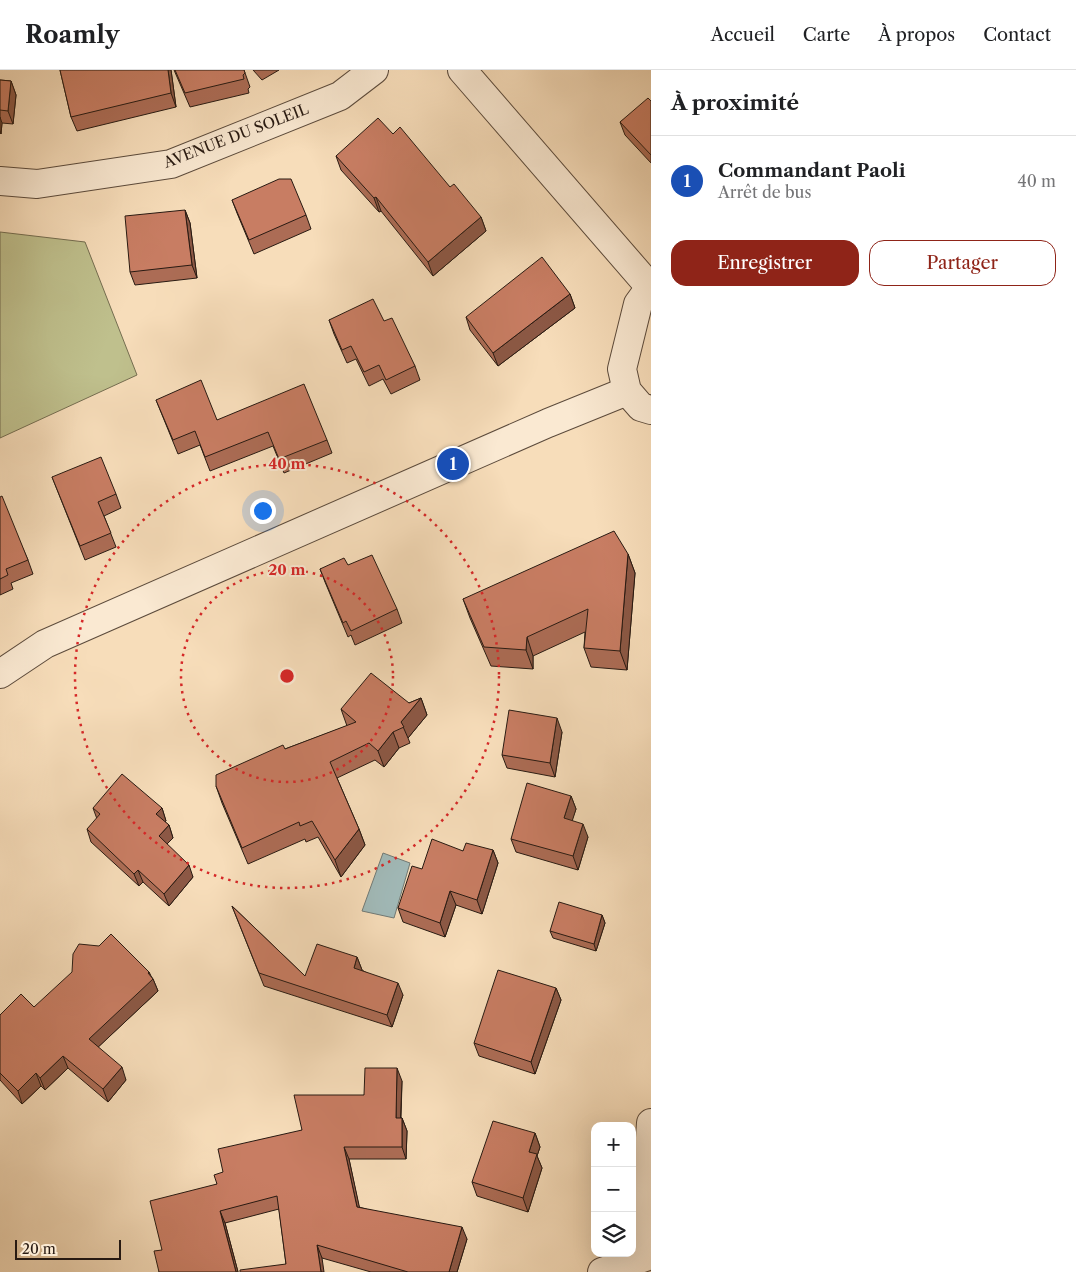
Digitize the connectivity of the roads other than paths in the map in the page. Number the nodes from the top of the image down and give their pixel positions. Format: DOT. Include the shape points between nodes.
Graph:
graph roads {
  1 [pos="374,70"];
  2 [pos="462,70"];
  3 [pos="0,181"];
  4 [pos="650,287"];
  5 [pos="627,391"];
  6 [pos="651,410"];
  7 [pos="0,674"];
  8 [pos="651,1123"];
  9 [pos="646,1256"];
  10 [pos="602,1272"];
  1 -- 3 [label="street, AVENUE DU SOLEIL" via="340,96 171,164 37,184"];
  2 -- 4 [label="street"];
  4 -- 5 [label="street" via="638,304 622,369"];
  5 -- 6 [label="street" via="641,406"];
  5 -- 7 [label="street" via="45,644"];
  8 -- 9 [label="street"];
  9 -- 10 [label="street"];
}
